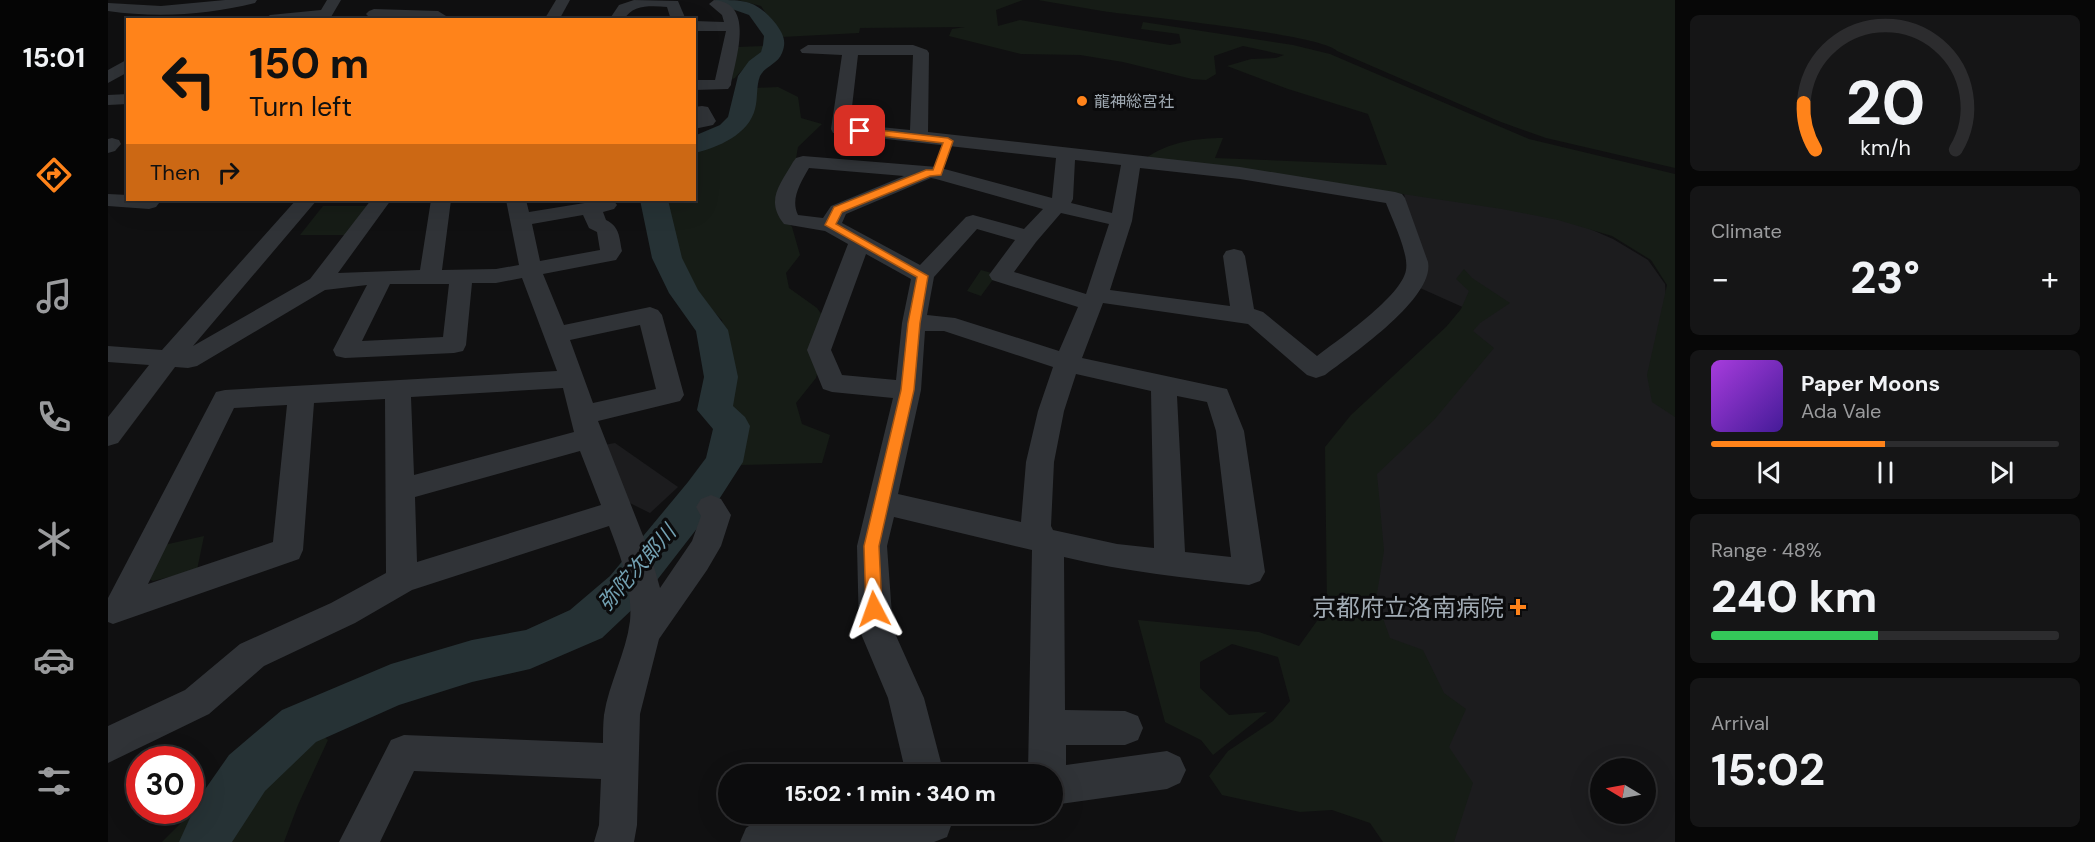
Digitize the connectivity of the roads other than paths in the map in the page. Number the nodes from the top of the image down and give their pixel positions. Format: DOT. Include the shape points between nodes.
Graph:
graph roads {
  1 [pos="116,0"];
  2 [pos="250,0"];
  3 [pos="334,0"];
  4 [pos="393,0"];
  5 [pos="563,0"];
  6 [pos="234,1"];
  7 [pos="716,4"];
  8 [pos="108,6"];
  9 [pos="204,8"];
  10 [pos="440,14"];
  11 [pos="191,18"];
  12 [pos="294,18"];
  13 [pos="552,18"];
  14 [pos="616,18"];
  15 [pos="678,18"];
  16 [pos="696,26"];
  17 [pos="733,27"];
  18 [pos="808,50"];
  19 [pos="851,50"];
  20 [pos="696,85"];
  21 [pos="126,99"];
  22 [pos="108,100"];
  23 [pos="696,112"];
  24 [pos="696,124"];
  25 [pos="919,137"];
  26 [pos="948,141"];
  27 [pos="1066,155"];
  28 [pos="1131,162"];
  29 [pos="933,173"];
  30 [pos="126,187"];
  31 [pos="109,200"];
  32 [pos="306,201"];
  33 [pos="380,201"];
  34 [pos="441,201"];
  35 [pos="599,204"];
  36 [pos="146,206"];
  37 [pos="1057,206"];
  38 [pos="518,210"];
  39 [pos="1121,221"];
  40 [pos="830,225"];
  41 [pos="1028,237"];
  42 [pos="859,243"];
  43 [pos="1234,256"];
  44 [pos="531,271"];
  45 [pos="461,276"];
  46 [pos="923,276"];
  47 [pos="430,277"];
  48 [pos="382,278"];
  49 [pos="318,284"];
  50 [pos="1094,299"];
  51 [pos="1243,315"];
  52 [pos="914,323"];
  53 [pos="557,335"];
  54 [pos="108,354"];
  55 [pos="168,359"];
  56 [pos="1066,363"];
  57 [pos="573,379"];
  58 [pos="1164,386"];
  59 [pos="398,389"];
  60 [pos="908,390"];
  61 [pos="301,395"];
  62 [pos="108,436"];
  63 [pos="590,438"];
  64 [pos="400,490"];
  65 [pos="881,502"];
  66 [pos="711,507"];
  67 [pos="623,521"];
  68 [pos="1043,539"];
  69 [pos="1170,564"];
  70 [pos="402,580"];
  71 [pos="114,610"];
  72 [pos="641,645"];
  73 [pos="1048,727"];
  74 [pos="1125,728"];
  75 [pos="108,746"];
  76 [pos="619,762"];
  77 [pos="922,764"];
  78 [pos="1047,764"];
  79 [pos="1167,770"];
  80 [pos="1063,785"];
  81 [pos="933,826"];
  82 [pos="359,842"];
  83 [pos="614,842"];
  84 [pos="759,842"];
  1 -- 8 [label="street"];
  2 -- 6 [label="street"];
  3 -- 12 [label="street" via="326,14"];
  4 -- 10 [label="street" via="374,14"];
  5 -- 13 [label="street"];
  6 -- 9 [label="street"];
  7 -- 17 [label="street" via="729,14"];
  8 -- 9 [label="street" via="150,11"];
  9 -- 11 [label="street"];
  14 -- 15 [label="street" via="626,4 636,2 673,4"];
  16 -- 17 [label="street"];
  17 -- 20 [label="street" via="722,85"];
  18 -- 19 [label="street"];
  19 -- 25 [label="street" via="921,53"];
  19 -- 25 [label="street" via="840,129"];
  21 -- 22 [label="street"];
  23 -- 24 [label="street" via="702,111 707,121"];
  25 -- 26 [label="street"];
  26 -- 27 [label="street"];
  26 -- 29 [label="street"];
  27 -- 28 [label="street"];
  27 -- 37 [label="street" via="1063,199"];
  28 -- 39 [label="street"];
  28 -- 51 [label="street" via="1240,173 1395,198 1418,268 1413,285 1316,369 1255,317"];
  29 -- 37 [label="street"];
  29 -- 40 [label="street" via="838,210"];
  29 -- 40 [label="street" via="803,162 784,200 786,216"];
  30 -- 31 [label="street"];
  31 -- 36 [label="street"];
  32 -- 55 [label="street"];
  33 -- 49 [label="street"];
  34 -- 47 [label="street"];
  35 -- 38 [label="street"];
  35 -- 44 [label="street" via="596,224 607,229 611,251 608,255"];
  37 -- 39 [label="street"];
  37 -- 41 [label="street"];
  38 -- 44 [label="street"];
  39 -- 50 [label="street"];
  40 -- 42 [label="street"];
  41 -- 46 [label="street" via="973,221"];
  41 -- 50 [label="street" via="1000,275"];
  42 -- 46 [label="street"];
  42 -- 60 [label="street" via="819,350 832,383"];
  43 -- 51 [label="street"];
  44 -- 45 [label="street"];
  44 -- 53 [label="street"];
  45 -- 47 [label="street"];
  45 -- 48 [label="street" via="454,345 345,350"];
  46 -- 52 [label="street"];
  47 -- 48 [label="street"];
  48 -- 49 [label="street"];
  49 -- 55 [label="street" via="209,350 188,360"];
  50 -- 51 [label="street"];
  50 -- 56 [label="street"];
  52 -- 56 [label="street" via="946,322"];
  52 -- 60 [label="street"];
  53 -- 57 [label="street"];
  53 -- 63 [label="street" via="650,315 671,395"];
  54 -- 55 [label="street"];
  55 -- 62 [label="street"];
  56 -- 58 [label="street"];
  56 -- 68 [label="street" via="1040,462 1036,526"];
  57 -- 59 [label="street"];
  57 -- 63 [label="street"];
  58 -- 69 [label="street"];
  58 -- 69 [label="street" via="1218,395 1230,431 1249,572"];
  59 -- 61 [label="street"];
  59 -- 64 [label="street"];
  60 -- 65 [label="street"];
  61 -- 71 [label="street" via="225,399"];
  61 -- 71 [label="street" via="288,550"];
  63 -- 64 [label="street"];
  63 -- 67 [label="street"];
  64 -- 70 [label="street"];
  65 -- 68 [label="street"];
  65 -- 77 [label="street" via="872,546 876,629 906,698"];
  66 -- 72 [label="street" via="716,515 713,533"];
  67 -- 70 [label="street"];
  67 -- 72 [label="street" via="646,598"];
  68 -- 69 [label="street"];
  68 -- 73 [label="street" via="1049,552"];
  70 -- 75 [label="street" via="343,613 252,655 197,702"];
  72 -- 76 [label="street" via="621,714"];
  73 -- 74 [label="street"];
  73 -- 78 [label="street"];
  76 -- 82 [label="street" via="404,753"];
  76 -- 83 [label="street"];
  79 -- 80 [label="street"];
  81 -- 84 [label="street" via="792,821"];
}
